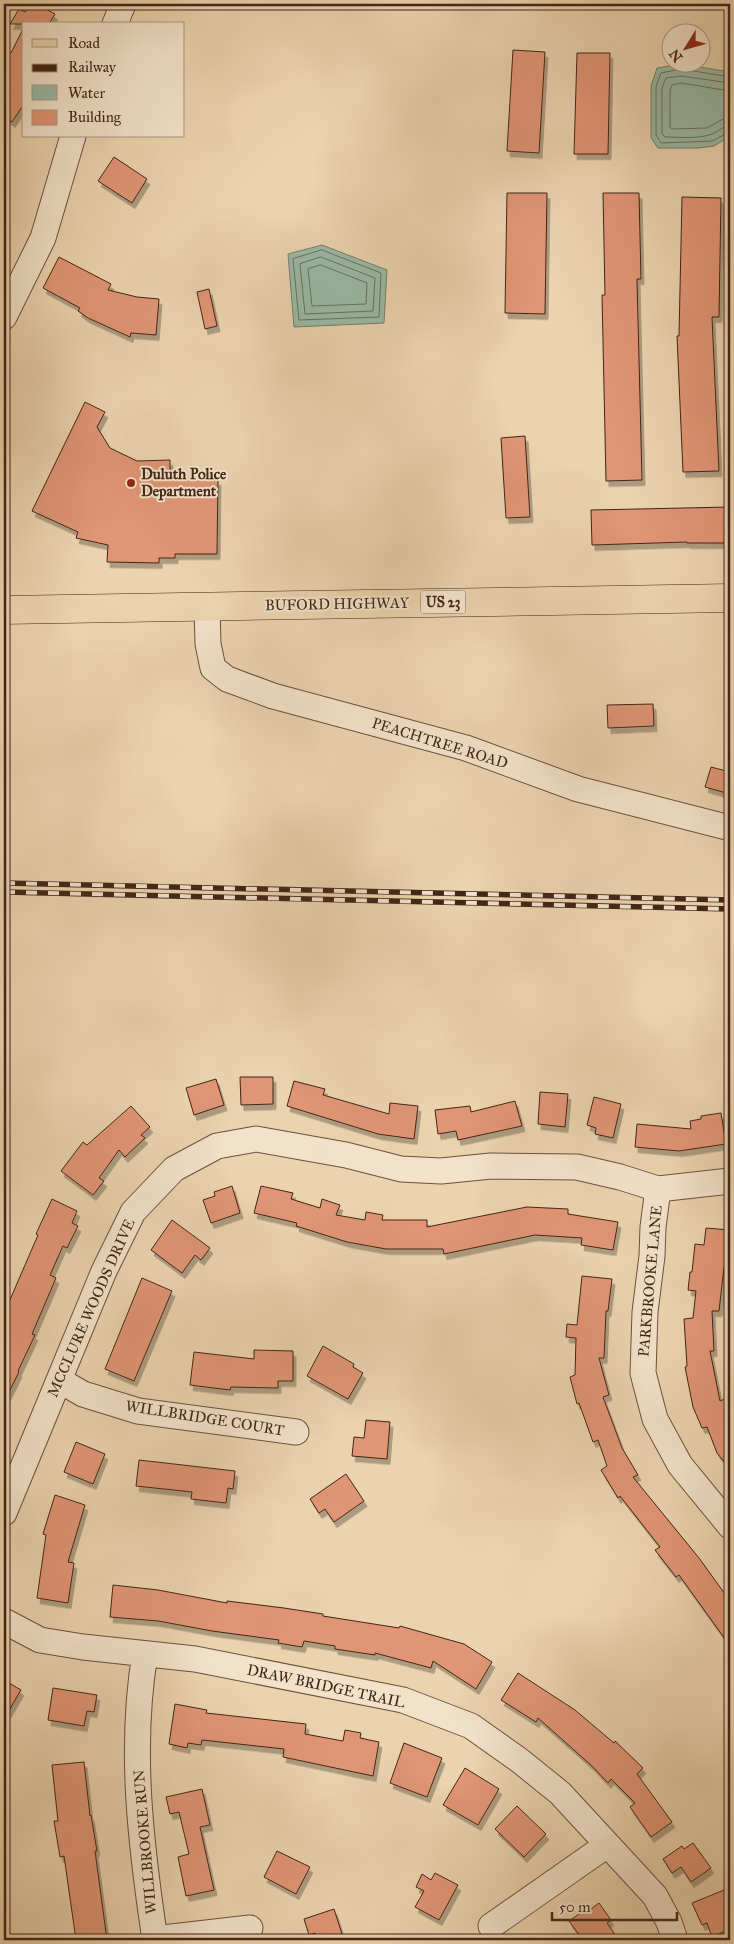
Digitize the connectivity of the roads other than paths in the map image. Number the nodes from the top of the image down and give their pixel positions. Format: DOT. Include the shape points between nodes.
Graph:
graph roads {
  1 [pos="123,4"];
  2 [pos="116,22"];
  3 [pos="72,138"];
  4 [pos="4,317"];
  5 [pos="730,598"];
  6 [pos="207,606"];
  7 [pos="4,610"];
  8 [pos="730,828"];
  9 [pos="730,1181"];
  10 [pos="658,1189"];
  11 [pos="59,1380"];
  12 [pos="296,1432"];
  13 [pos="4,1513"];
  14 [pos="730,1526"];
  15 [pos="4,1621"];
  16 [pos="145,1654"];
  17 [pos="607,1845"];
  18 [pos="491,1926"];
  19 [pos="250,1928"];
  20 [pos="154,1939"];
  21 [pos="675,1940"];
  1 -- 2 [label="street"];
  3 -- 4 [label="street" via="42,238"];
  5 -- 6 [label="main road, BUFORD HIGHWAY / US 23"];
  6 -- 7 [label="main road, BUFORD HIGHWAY / US 23"];
  6 -- 8 [label="street, PEACHTREE ROAD" via="208,644 213,668 227,679 273,696 466,748 578,789"];
  9 -- 10 [label="street, MCCLURE WOODS DRIVE"];
  10 -- 11 [label="street, MCCLURE WOODS DRIVE" via="577,1167 401,1169 346,1155 256,1139 217,1146 174,1169 133,1212 104,1271"];
  10 -- 14 [label="street, PARKBROOKE LANE" via="645,1312 643,1373 655,1420 680,1465"];
  11 -- 12 [label="street, WILLBRIDGE COURT" via="83,1394 138,1412"];
  11 -- 13 [label="street, MCCLURE WOODS DRIVE"];
  15 -- 16 [label="street, DRAW BRIDGE TRAIL" via="40,1640"];
  16 -- 17 [label="street, DRAW BRIDGE TRAIL" via="196,1660 403,1700 471,1726 560,1793"];
  16 -- 20 [label="street, WILLBROOKE RUN" via="140,1684 138,1788 145,1882"];
  17 -- 18 [label="street"];
  17 -- 21 [label="street, DRAW BRIDGE TRAIL" via="655,1896"];
  19 -- 20 [label="street"];
}
